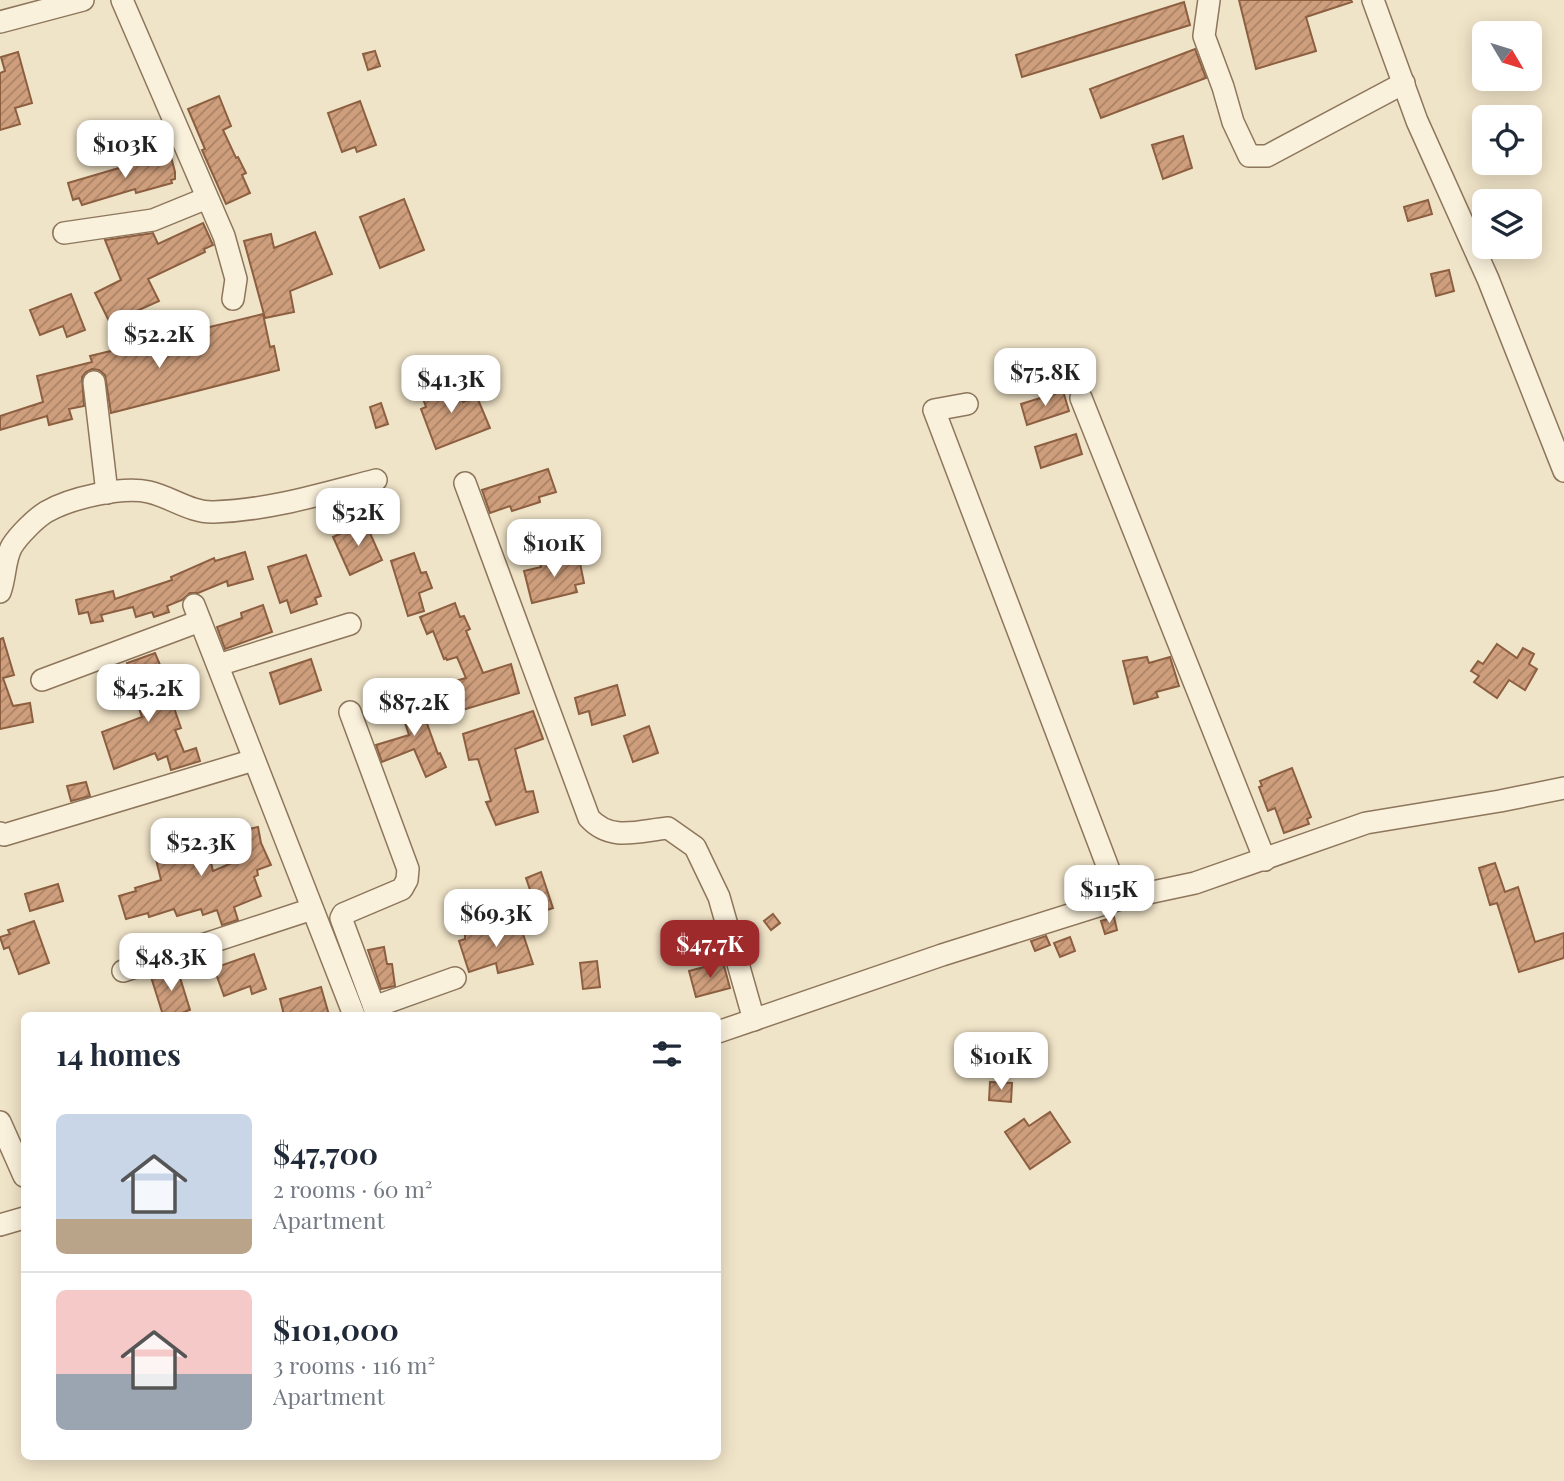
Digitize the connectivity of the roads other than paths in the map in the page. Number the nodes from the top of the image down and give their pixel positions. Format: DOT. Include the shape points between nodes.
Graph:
graph roads {
  1 [pos="83,0"];
  2 [pos="122,0"];
  3 [pos="1209,0"];
  4 [pos="1373,0"];
  5 [pos="0,22"];
  6 [pos="1404,83"];
  7 [pos="207,198"];
  8 [pos="64,233"];
  9 [pos="233,299"];
  10 [pos="94,382"];
  11 [pos="1081,398"];
  12 [pos="967,404"];
  13 [pos="1564,471"];
  14 [pos="376,480"];
  15 [pos="465,483"];
  16 [pos="107,493"];
  17 [pos="0,592"];
  18 [pos="350,624"];
  19 [pos="218,665"];
  20 [pos="42,680"];
  21 [pos="350,712"];
  22 [pos="254,760"];
  23 [pos="1564,788"];
  24 [pos="0,833"];
  25 [pos="1265,860"];
  26 [pos="1120,900"];
  27 [pos="312,909"];
  28 [pos="123,971"];
  29 [pos="455,978"];
  30 [pos="368,1012"];
  31 [pos="754,1020"];
  32 [pos="721,1031"];
  33 [pos="0,1122"];
  34 [pos="21,1169"];
  35 [pos="21,1219"];
  36 [pos="0,1225"];
  1 -- 5 [label="street"];
  2 -- 7 [label="street"];
  3 -- 6 [label="street" via="1204,36 1233,122 1250,156 1267,156"];
  4 -- 6 [label="street"];
  6 -- 13 [label="street"];
  7 -- 8 [label="street" via="153,220"];
  7 -- 9 [label="street" via="236,279"];
  10 -- 16 [label="street"];
  11 -- 25 [label="street"];
  12 -- 26 [label="street" via="934,410"];
  14 -- 16 [label="street" via="278,505 211,512 150,492"];
  15 -- 31 [label="street" via="589,818 612,834 668,828 695,847 719,897"];
  16 -- 17 [label="street" via="43,514 13,544"];
  18 -- 19 [label="street"];
  19 -- 20 [label="street" via="197,613"];
  19 -- 22 [label="street"];
  21 -- 30 [label="street" via="408,869 402,889 341,918"];
  22 -- 24 [label="street"];
  22 -- 27 [label="street"];
  23 -- 25 [label="street" via="1366,823"];
  25 -- 26 [label="street" via="1195,883"];
  26 -- 31 [label="street"];
  27 -- 28 [label="street"];
  27 -- 30 [label="street"];
  29 -- 30 [label="street"];
  31 -- 32 [label="street"];
  33 -- 34 [label="street"];
  35 -- 36 [label="street"];
}
